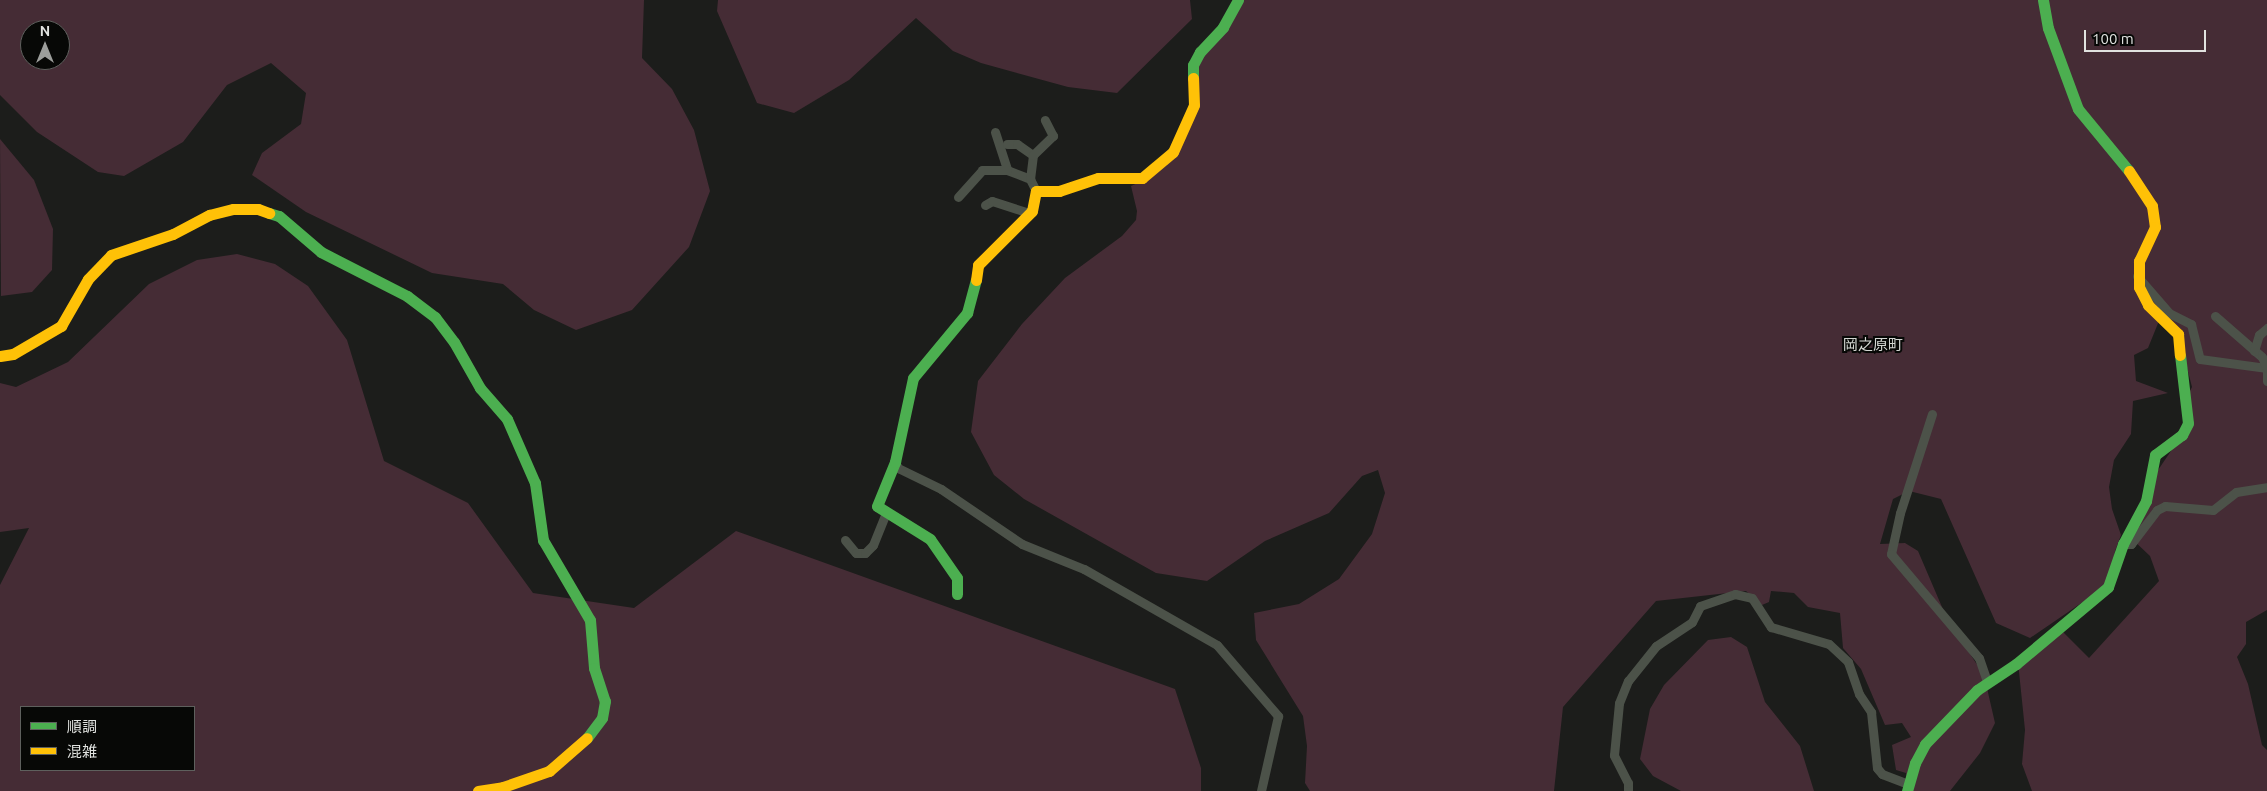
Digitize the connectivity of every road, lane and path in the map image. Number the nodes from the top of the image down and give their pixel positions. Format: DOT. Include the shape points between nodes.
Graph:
graph roads {
  1 [pos="1238,0"];
  2 [pos="2043,0"];
  3 [pos="1044,120"];
  4 [pos="995,132"];
  5 [pos="1007,144"];
  6 [pos="1033,155"];
  7 [pos="1007,170"];
  8 [pos="1030,179"];
  9 [pos="1036,191"];
  10 [pos="958,197"];
  11 [pos="985,205"];
  12 [pos="1030,213"];
  13 [pos="2137,276"];
  14 [pos="2215,316"];
  15 [pos="2267,328"];
  16 [pos="2254,351"];
  17 [pos="0,356"];
  18 [pos="2267,368"];
  19 [pos="2267,382"];
  20 [pos="1932,414"];
  21 [pos="895,462"];
  22 [pos="2267,487"];
  23 [pos="886,512"];
  24 [pos="845,540"];
  25 [pos="2123,544"];
  26 [pos="957,594"];
  27 [pos="1987,681"];
  28 [pos="1908,787"];
  29 [pos="478,791"];
  30 [pos="1261,791"];
  31 [pos="1628,791"];
  1 -- 9 [label="street" via="1223,27 1200,52 1194,65 1194,105 1174,152 1142,178 1098,178 1059,191"];
  2 -- 13 [label="street" via="2048,28 2078,109 2119,156 2152,206 2155,227 2141,257"];
  3 -- 6 [label="street" via="1053,136"];
  4 -- 7 [label="street"];
  5 -- 6 [label="street" via="1017,144"];
  6 -- 8 [label="street"];
  7 -- 8 [label="street"];
  7 -- 10 [label="street" via="982,170"];
  8 -- 9 [label="street"];
  9 -- 12 [label="street"];
  11 -- 12 [label="street" via="992,201"];
  12 -- 21 [label="street" via="978,265 975,294 967,313 916,373 909,390"];
  13 -- 18 [label="street" via="2169,314 2191,324 2200,360"];
  13 -- 25 [label="street" via="2148,305 2178,334 2188,423 2182,435 2155,455 2146,501"];
  14 -- 16 [label="street"];
  15 -- 16 [label="street" via="2259,334"];
  16 -- 18 [label="street"];
  17 -- 29 [label="street" via="13,354 62,326 88,279 111,255 173,234 208,215 233,209 258,209 279,216 320,252 407,296 435,317 454,342 480,388 506,419 524,452 535,483 542,540 590,620 594,668 604,701 602,718 597,726 577,749 549,772 503,788"];
  18 -- 19 [label="street"];
  20 -- 27 [label="street" via="1900,513 1891,554 1979,658"];
  21 -- 23 [label="street" via="876,502"];
  21 -- 30 [label="street" via="898,468 941,489 1022,544 1084,569 1217,645 1278,716"];
  22 -- 25 [label="street" via="2236,492 2213,510 2164,506 2157,510 2131,544"];
  23 -- 24 [label="street" via="873,546 865,553 856,554"];
  23 -- 26 [label="street" via="930,539 957,578"];
  25 -- 27 [label="street" via="2108,587 2016,664"];
  27 -- 28 [label="street" via="1925,744"];
  28 -- 31 [label="street" via="1882,774 1877,768 1871,712 1859,694 1848,662 1830,644 1771,627 1752,598 1735,594 1700,606 1692,622 1656,646 1628,681 1619,703 1614,755 1628,783"];
}
